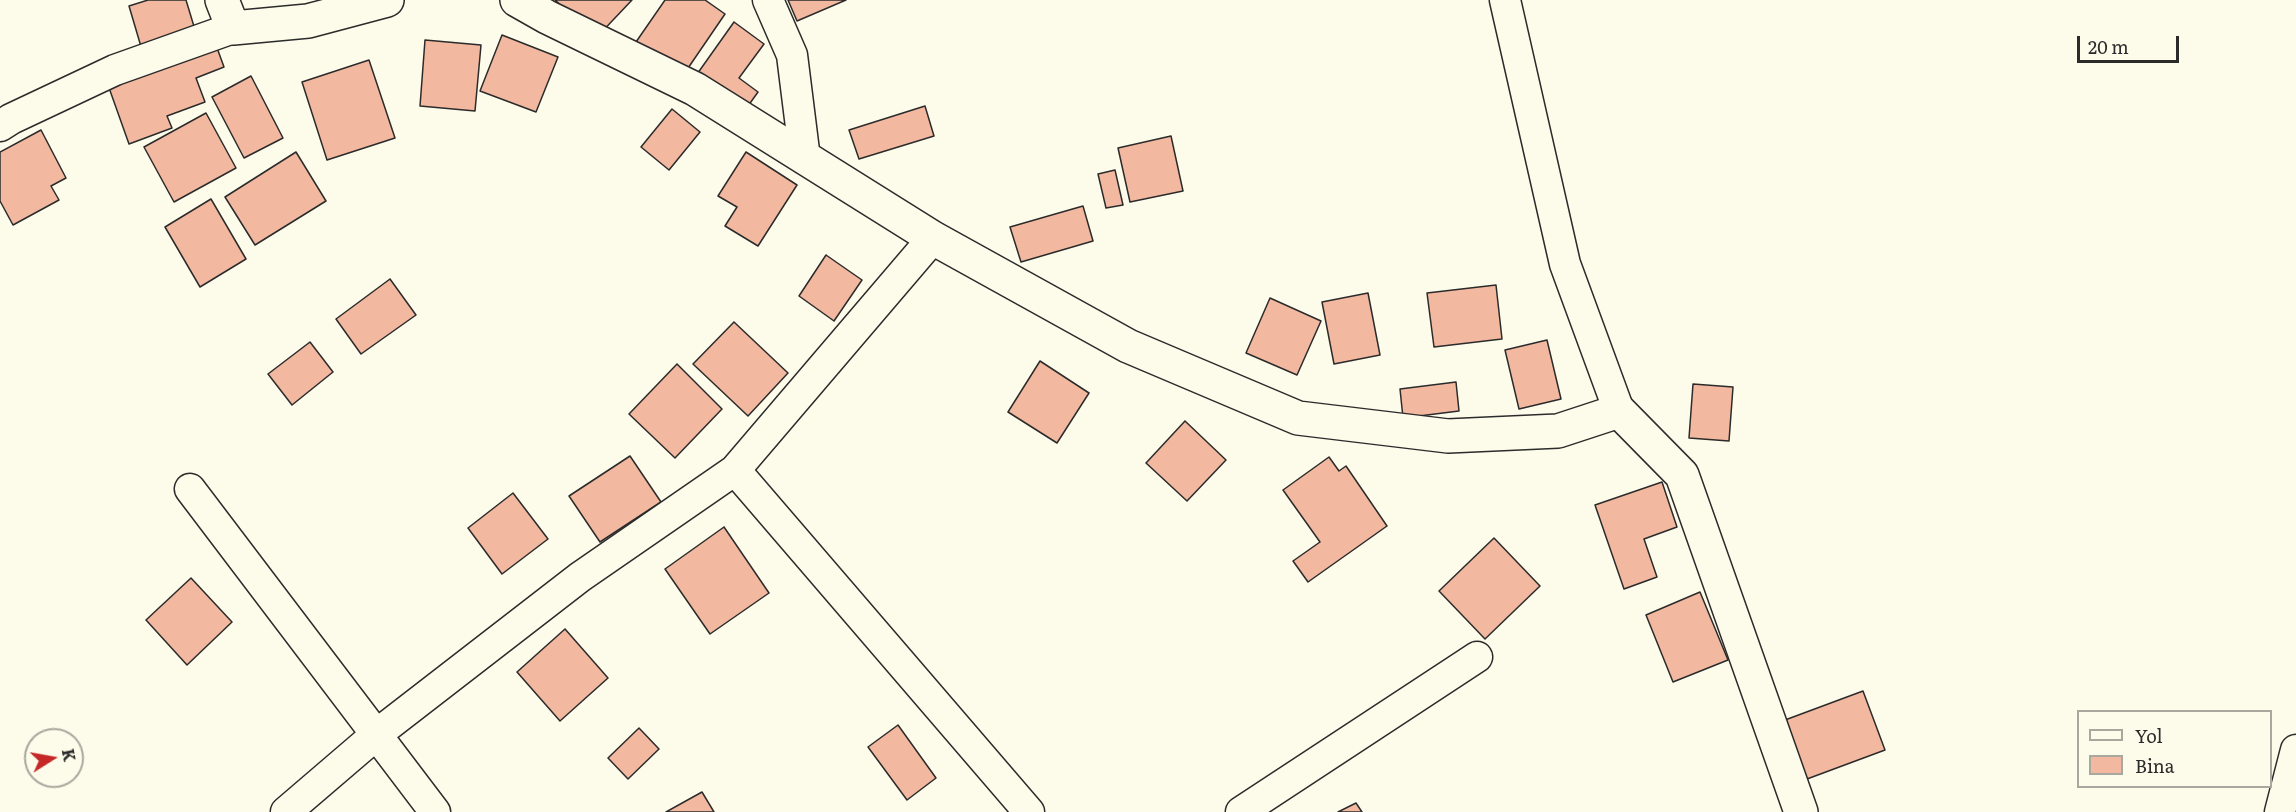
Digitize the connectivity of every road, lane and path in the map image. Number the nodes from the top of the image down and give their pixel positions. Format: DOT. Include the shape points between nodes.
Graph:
graph roads {
  1 [pos="387,0"];
  2 [pos="517,0"];
  3 [pos="768,0"];
  4 [pos="1505,0"];
  5 [pos="228,14"];
  6 [pos="0,126"];
  7 [pos="805,159"];
  8 [pos="933,238"];
  9 [pos="1619,411"];
  10 [pos="735,470"];
  11 [pos="190,489"];
  12 [pos="1477,657"];
  13 [pos="377,734"];
  14 [pos="2296,750"];
  15 [pos="286,812"];
  16 [pos="435,812"];
  17 [pos="1029,812"];
  18 [pos="1241,812"];
  19 [pos="1801,812"];
  20 [pos="2280,812"];
  1 -- 5 [label="street" via="308,21"];
  2 -- 7 [label="street" via="695,88"];
  3 -- 7 [label="street" via="792,56"];
  4 -- 9 [label="street" via="1565,264"];
  5 -- 6 [label="street"];
  7 -- 8 [label="street"];
  8 -- 9 [label="street" via="1128,346 1298,418 1448,436 1558,431"];
  8 -- 10 [label="street"];
  9 -- 19 [label="street" via="1682,475"];
  10 -- 13 [label="street" via="580,577"];
  10 -- 17 [label="street"];
  11 -- 13 [label="street"];
  12 -- 18 [label="street"];
  13 -- 15 [label="street"];
  13 -- 16 [label="street"];
  14 -- 20 [label="street"];
}
